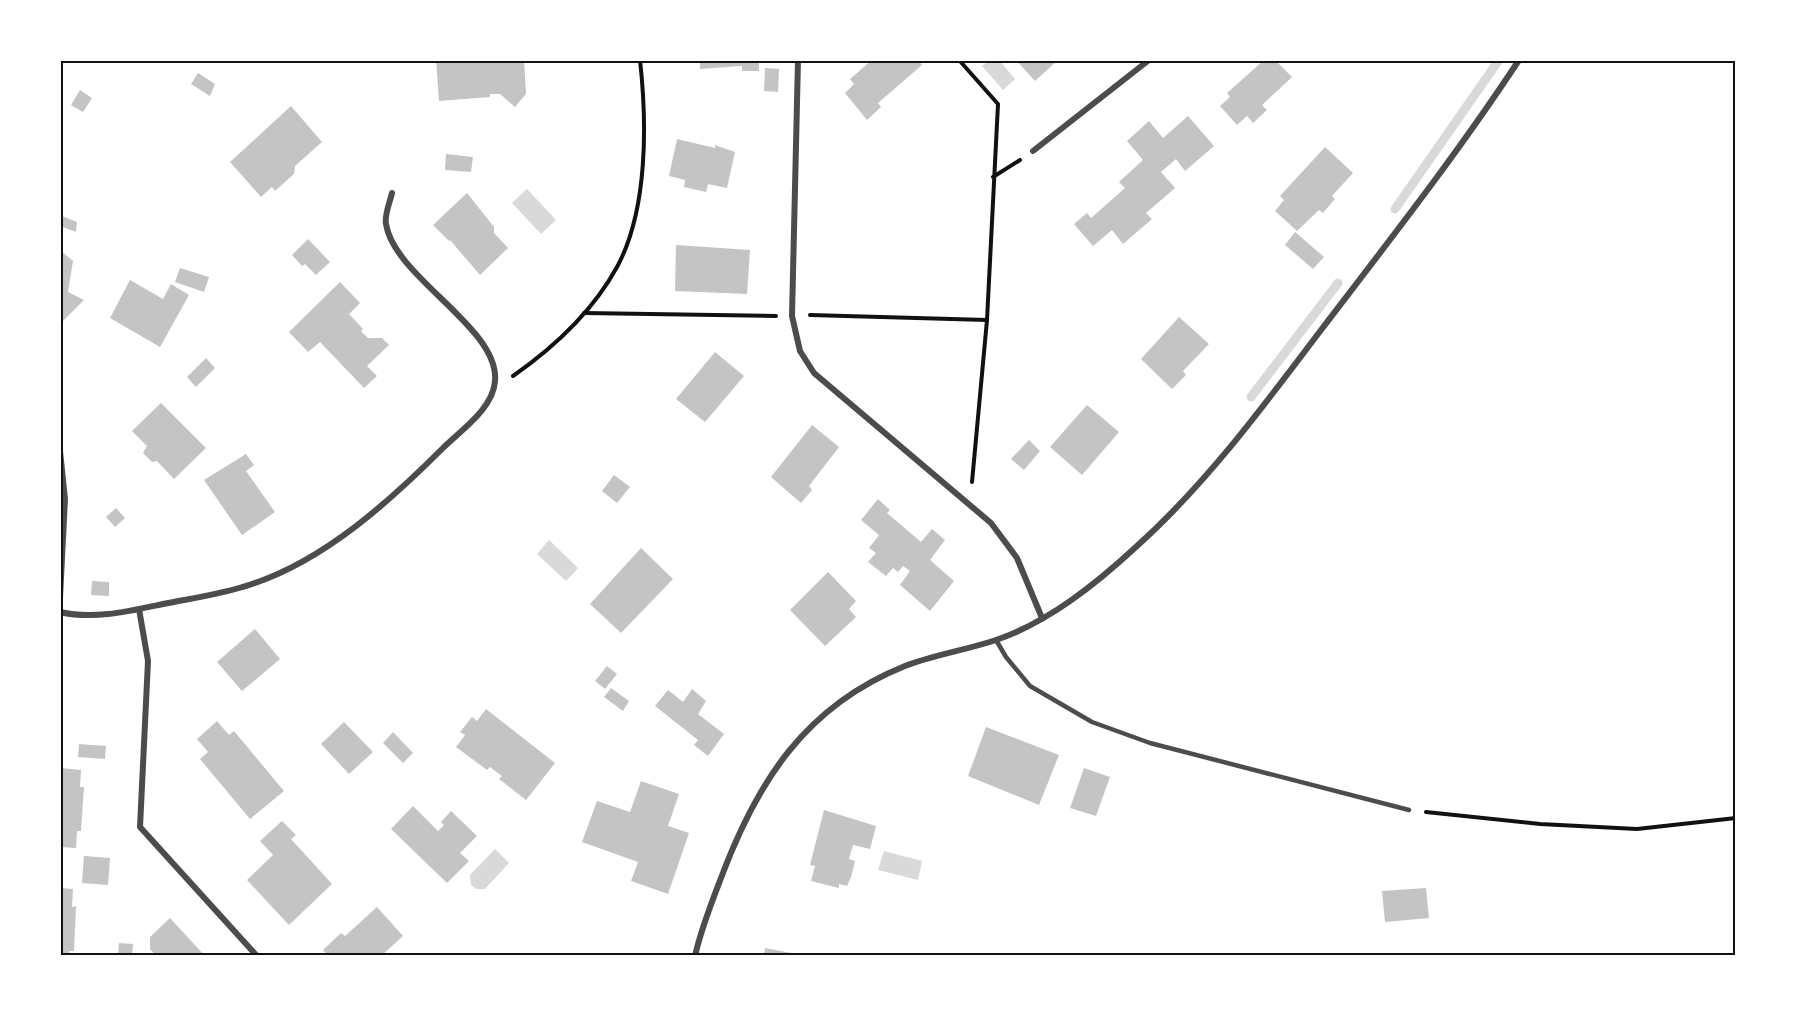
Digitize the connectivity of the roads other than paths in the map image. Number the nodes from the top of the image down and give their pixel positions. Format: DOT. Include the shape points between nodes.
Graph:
graph roads {
  1 [pos="798,60"];
  2 [pos="1149,60"];
  3 [pos="1519,60"];
  4 [pos="1033,151"];
  5 [pos="392,193"];
  6 [pos="60,451"];
  7 [pos="60,597"];
  8 [pos="139,609"];
  9 [pos="60,612"];
  10 [pos="1042,618"];
  11 [pos="996,640"];
  12 [pos="1409,810"];
  13 [pos="257,956"];
  14 [pos="695,956"];
  1 -- 10 [label="street" via="792,316 800,351 814,373 991,523 1011,548"];
  2 -- 4 [label="street"];
  3 -- 10 [label="street" via="1372,264 1228,450 1137,546"];
  5 -- 8 [label="street" via="385,224 397,251 492,356 495,382 485,406 384,505 330,544 273,577 250,585"];
  6 -- 7 [label="street" via="65,499"];
  8 -- 9 [label="street" via="85,615"];
  8 -- 13 [label="street" via="148,661 140,827"];
  10 -- 11 [label="street"];
  11 -- 12 [label="lane" via="1029,686 1092,722 1150,743"];
  11 -- 14 [label="street" via="907,665 885,676 852,694 793,745 770,774 748,814 701,929"];
}
